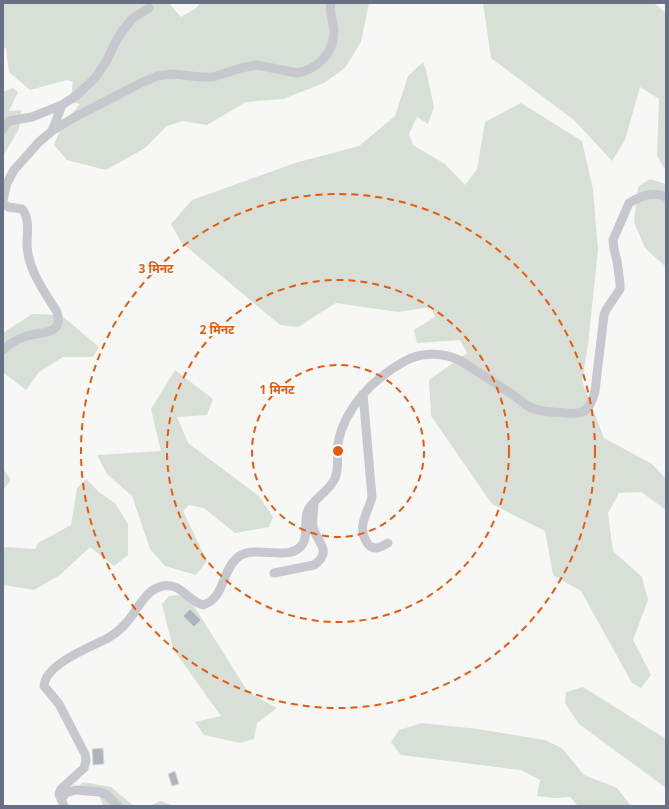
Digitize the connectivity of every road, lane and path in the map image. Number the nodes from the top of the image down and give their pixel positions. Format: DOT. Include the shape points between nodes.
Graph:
graph roads {
  1 [pos="332,3"];
  2 [pos="149,8"];
  3 [pos="62,105"];
  4 [pos="3,129"];
  5 [pos="52,131"];
  6 [pos="666,197"];
  7 [pos="3,200"];
  8 [pos="3,203"];
  9 [pos="3,350"];
  10 [pos="363,394"];
  11 [pos="314,502"];
  12 [pos="388,543"];
  13 [pos="274,573"];
  14 [pos="62,802"];
  15 [pos="118,806"];
  1 -- 5 [label="street" via="330,11 334,30 329,51 321,62 304,72 298,74 257,65 212,77 173,74 157,76"];
  2 -- 3 [label="street" via="133,18 123,30 95,78"];
  3 -- 4 [label="street" via="32,117 9,121"];
  3 -- 5 [label="street"];
  5 -- 7 [label="street" via="14,170 7,183"];
  6 -- 10 [label="street" via="653,194 629,203 615,234 613,240 620,289 604,316 595,392 586,410 572,414 528,406 455,358 441,354 428,354 406,360"];
  8 -- 9 [label="street" via="25,212 29,261 59,318 54,329 17,339"];
  10 -- 11 [label="street" via="352,409 338,440 336,477"];
  10 -- 12 [label="street" via="372,497 362,525 362,533 369,546 373,548"];
  11 -- 13 [label="street" via="313,528 322,544 323,556 314,565"];
  11 -- 14 [label="street" via="308,511 304,542 297,550 290,553 245,553 237,557 218,594 203,605 197,604 171,585 155,588 120,630 62,662 51,671 44,686 64,712 82,746 86,762 84,768 61,789 59,794"];
  14 -- 15 [label="street" via="66,793 74,790 100,792"];
}
